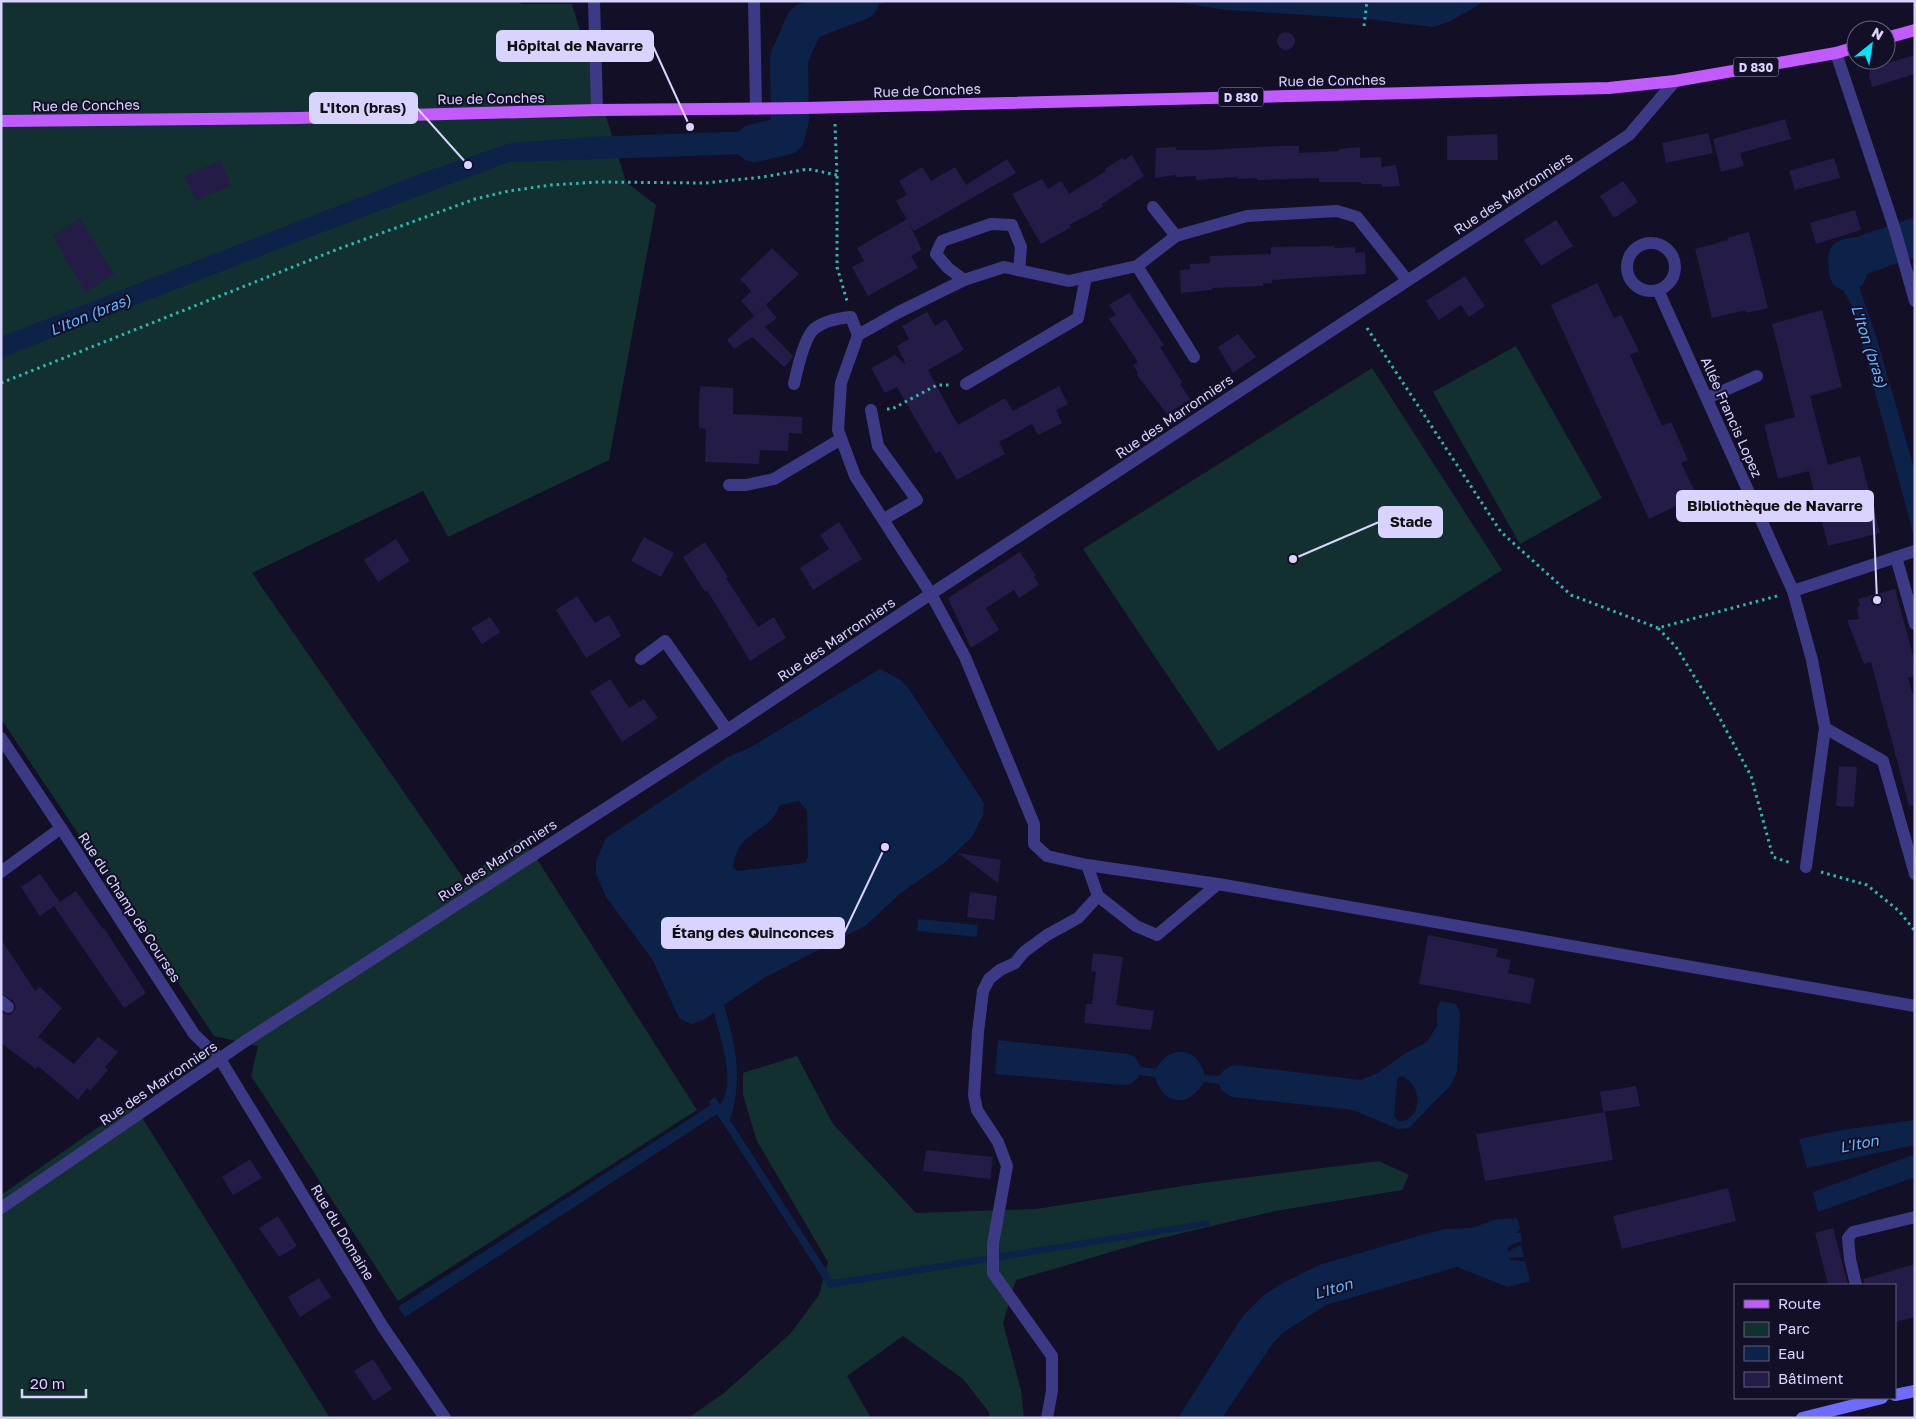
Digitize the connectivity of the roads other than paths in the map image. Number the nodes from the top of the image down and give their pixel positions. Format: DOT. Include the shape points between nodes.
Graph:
graph roads {
  1 [pos="594,1"];
  2 [pos="754,1"];
  3 [pos="1915,30"];
  4 [pos="1896,35"];
  5 [pos="1846,50"];
  6 [pos="1836,53"];
  7 [pos="1675,81"];
  8 [pos="756,109"];
  9 [pos="597,110"];
  10 [pos="1,121"];
  11 [pos="1154,207"];
  12 [pos="1176,236"];
  13 [pos="1138,266"];
  14 [pos="1019,270"];
  15 [pos="1086,277"];
  16 [pos="964,280"];
  17 [pos="1407,280"];
  18 [pos="1658,290"];
  19 [pos="1915,301"];
  20 [pos="858,335"];
  21 [pos="1194,357"];
  22 [pos="1757,376"];
  23 [pos="794,384"];
  24 [pos="966,384"];
  25 [pos="1707,398"];
  26 [pos="871,410"];
  27 [pos="841,439"];
  28 [pos="729,484"];
  29 [pos="884,519"];
  30 [pos="1914,551"];
  31 [pos="1896,557"];
  32 [pos="1793,591"];
  33 [pos="932,594"];
  34 [pos="1915,624"];
  35 [pos="640,659"];
  36 [pos="1825,728"];
  37 [pos="727,730"];
  38 [pos="1,738"];
  39 [pos="61,828"];
  40 [pos="1086,865"];
  41 [pos="1806,867"];
  42 [pos="1,872"];
  43 [pos="1915,874"];
  44 [pos="1218,884"];
  45 [pos="1098,896"];
  46 [pos="1915,1006"];
  47 [pos="220,1059"];
  48 [pos="1,1208"];
  49 [pos="1915,1217"];
  50 [pos="1856,1284"];
  51 [pos="1915,1391"];
  52 [pos="1896,1395"];
  53 [pos="1879,1399"];
  54 [pos="1831,1414"];
  55 [pos="445,1418"];
  56 [pos="1048,1418"];
  57 [pos="1802,1418"];
  1 -- 9 [label="street"];
  2 -- 8 [label="street"];
  3 -- 4 [label="main road"];
  5 -- 6 [label="main road, Rue de Conches / D 830"];
  6 -- 7 [label="main road, Rue de Conches / D 830"];
  6 -- 19 [label="street"];
  7 -- 8 [label="main road, Rue de Conches / D 830" via="1609,88"];
  7 -- 17 [label="street, Rue des Marronniers" via="1629,134"];
  8 -- 9 [label="main road, Rue de Conches / D 830"];
  9 -- 10 [label="main road, Rue de Conches / D 830"];
  11 -- 12 [label="street"];
  12 -- 13 [label="street"];
  12 -- 17 [label="street" via="1248,216 1338,211 1357,217"];
  13 -- 15 [label="street"];
  13 -- 21 [label="street"];
  14 -- 15 [label="street" via="1069,281"];
  14 -- 16 [label="street" via="1004,267"];
  14 -- 16 [label="street" via="1021,247 1012,225 991,224 942,241 936,254"];
  15 -- 24 [label="street" via="1078,318"];
  16 -- 20 [label="street"];
  17 -- 33 [label="street, Rue des Marronniers"];
  18 -- 25 [label="street, Allée Francis Lopez"];
  20 -- 23 [label="street" via="851,316 836,319 814,330 801,354"];
  20 -- 27 [label="street" via="841,382 838,430"];
  22 -- 25 [label="street"];
  25 -- 32 [label="street, Allée Francis Lopez"];
  26 -- 29 [label="street" via="878,446 917,500"];
  27 -- 28 [label="street" via="774,479 746,485"];
  27 -- 29 [label="street" via="856,476"];
  29 -- 33 [label="street"];
  30 -- 31 [label="street"];
  31 -- 32 [label="street"];
  31 -- 34 [label="street"];
  32 -- 36 [label="street, Allée Francis Lopez" via="1812,660"];
  33 -- 37 [label="street, Rue des Marronniers"];
  33 -- 40 [label="street" via="966,657 1034,824 1034,844 1047,856"];
  35 -- 37 [label="street" via="665,641"];
  36 -- 41 [label="street, Allée Francis Lopez"];
  36 -- 43 [label="street" via="1883,761"];
  37 -- 47 [label="street, Rue des Marronniers"];
  38 -- 39 [label="street"];
  39 -- 42 [label="street, Rue du Champ de Courses"];
  39 -- 47 [label="street, Rue du Champ de Courses" via="194,1034"];
  40 -- 44 [label="street"];
  40 -- 45 [label="street"];
  44 -- 45 [label="street" via="1157,935 1136,926"];
  44 -- 46 [label="street"];
  45 -- 56 [label="street" via="1078,918 1047,935 990,979 983,991 978,1032 974,1095 977,1110 998,1142 1007,1166 993,1244 993,1273 1052,1356"];
  47 -- 48 [label="street, Rue des Marronniers"];
  47 -- 55 [label="street, Rue du Domaine" via="383,1327"];
  49 -- 50 [label="street" via="1853,1232 1848,1238"];
  51 -- 52 [label="main road"];
  53 -- 54 [label="main road"];
  54 -- 57 [label="main road"];
}
